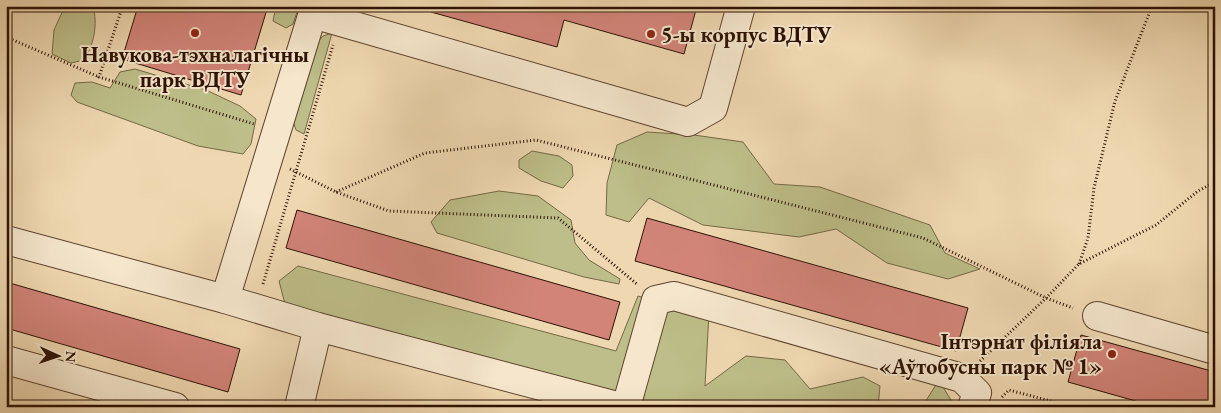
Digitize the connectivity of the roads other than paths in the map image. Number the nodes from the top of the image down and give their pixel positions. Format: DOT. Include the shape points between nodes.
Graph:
graph roads {
  1 [pos="741,6"];
  2 [pos="314,10"];
  3 [pos="6,240"];
  4 [pos="225,299"];
  5 [pos="1097,316"];
  6 [pos="318,327"];
  7 [pos="1215,350"];
  8 [pos="6,360"];
  9 [pos="977,394"];
  10 [pos="137,402"];
  11 [pos="175,407"];
  12 [pos="299,407"];
  13 [pos="621,407"];
  14 [pos="626,407"];
  1 -- 2 [label="lane" via="713,108 688,122 340,22"];
  2 -- 4 [label="lane"];
  3 -- 4 [label="lane"];
  4 -- 6 [label="lane"];
  5 -- 7 [label="lane"];
  6 -- 12 [label="lane"];
  6 -- 13 [label="lane"];
  8 -- 10 [label="lane"];
  9 -- 14 [label="lane" via="674,296 656,300"];
  10 -- 11 [label="lane"];
}
